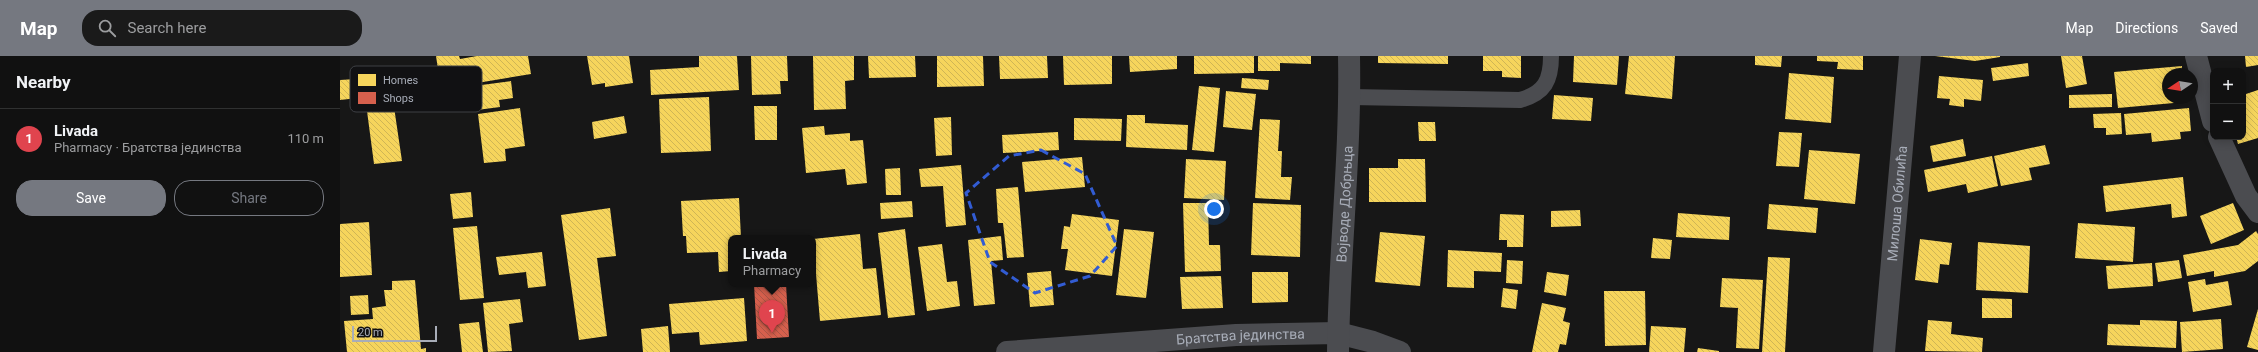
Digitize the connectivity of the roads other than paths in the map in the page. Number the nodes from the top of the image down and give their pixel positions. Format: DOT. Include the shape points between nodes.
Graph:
graph roads {
  1 [pos="1349,56"];
  2 [pos="1551,56"];
  3 [pos="1910,56"];
  4 [pos="2196,56"];
  5 [pos="1350,97"];
  6 [pos="2210,110"];
  7 [pos="2220,140"];
  8 [pos="2258,212"];
  9 [pos="1338,343"];
  10 [pos="1007,352"];
  11 [pos="1400,352"];
  12 [pos="1884,352"];
  1 -- 5 [label="street, Војводе Добрњца"];
  2 -- 5 [label="lane" via="1551,73 1546,84 1537,94 1520,100"];
  3 -- 12 [label="street, Милоша Обилића"];
  4 -- 6 [label="street"];
  5 -- 9 [label="street, Војводе Добрњца"];
  7 -- 8 [label="street" via="2246,196"];
  9 -- 10 [label="street, Братства јединства" via="1236,335"];
  9 -- 11 [label="street, Братства јединства" via="1373,342"];
}
